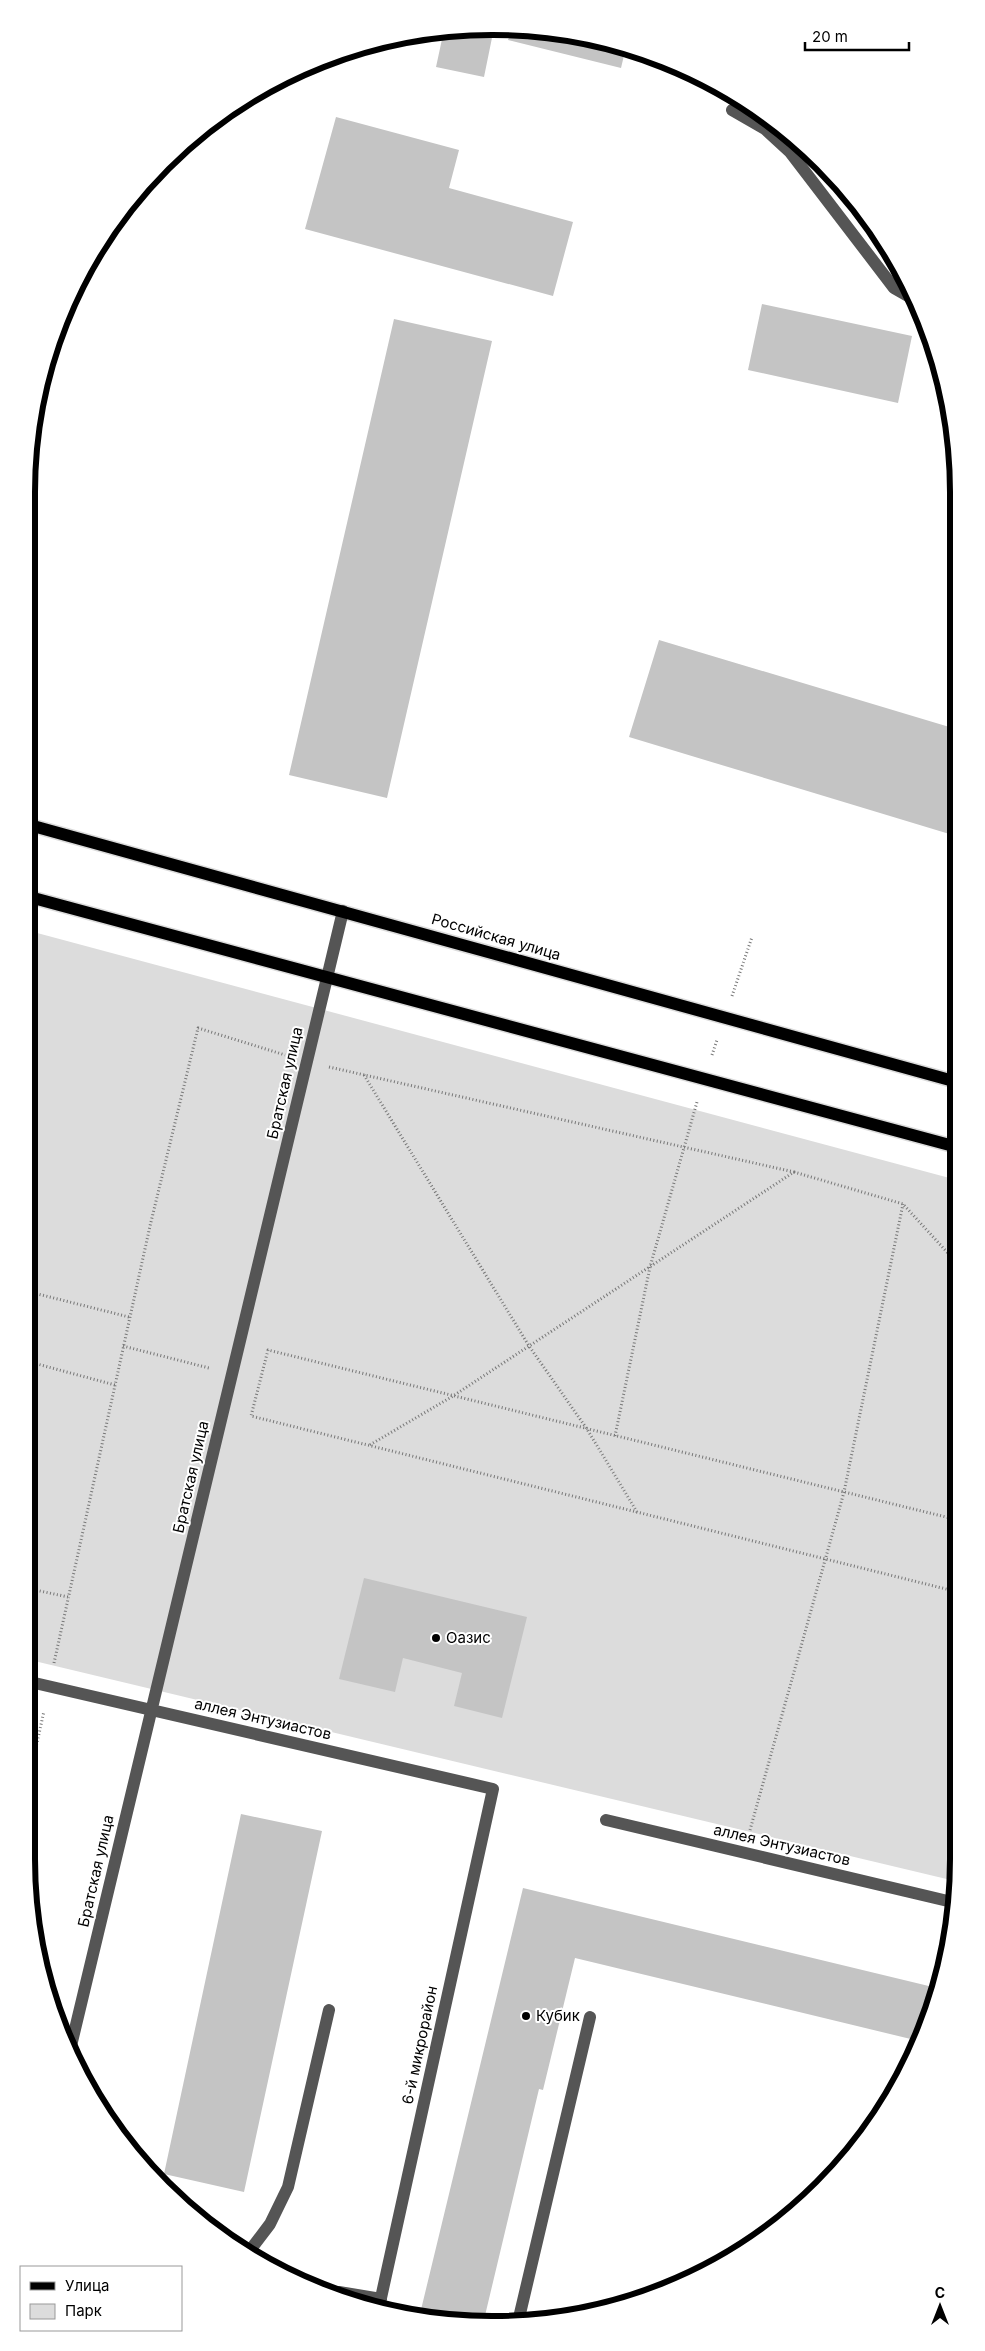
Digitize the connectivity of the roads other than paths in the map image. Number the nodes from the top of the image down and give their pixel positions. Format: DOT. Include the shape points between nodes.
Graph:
graph roads {
  1 [pos="732,110"];
  2 [pos="905,294"];
  3 [pos="35,826"];
  4 [pos="35,898"];
  5 [pos="343,911"];
  6 [pos="327,978"];
  7 [pos="950,1080"];
  8 [pos="950,1145"];
  9 [pos="35,1683"];
  10 [pos="152,1710"];
  11 [pos="492,1789"];
  12 [pos="606,1820"];
  13 [pos="948,1901"];
  14 [pos="329,2010"];
  15 [pos="590,2017"];
  16 [pos="73,2040"];
  17 [pos="252,2248"];
  18 [pos="380,2302"];
  19 [pos="520,2315"];
  1 -- 2 [label="street" via="765,129 790,152 894,288"];
  3 -- 5 [label="main road, Российская улица"];
  4 -- 6 [label="main road"];
  5 -- 6 [label="street, Братская улица"];
  5 -- 7 [label="main road, Российская улица"];
  6 -- 8 [label="main road"];
  6 -- 10 [label="street, Братская улица"];
  9 -- 10 [label="street, аллея Энтузиастов"];
  10 -- 11 [label="street, аллея Энтузиастов"];
  10 -- 16 [label="street, Братская улица"];
  11 -- 18 [label="street, 6-й микрорайон"];
  12 -- 13 [label="street, аллея Энтузиастов"];
  14 -- 17 [label="street" via="288,2187 270,2224"];
  15 -- 19 [label="street"];
}
